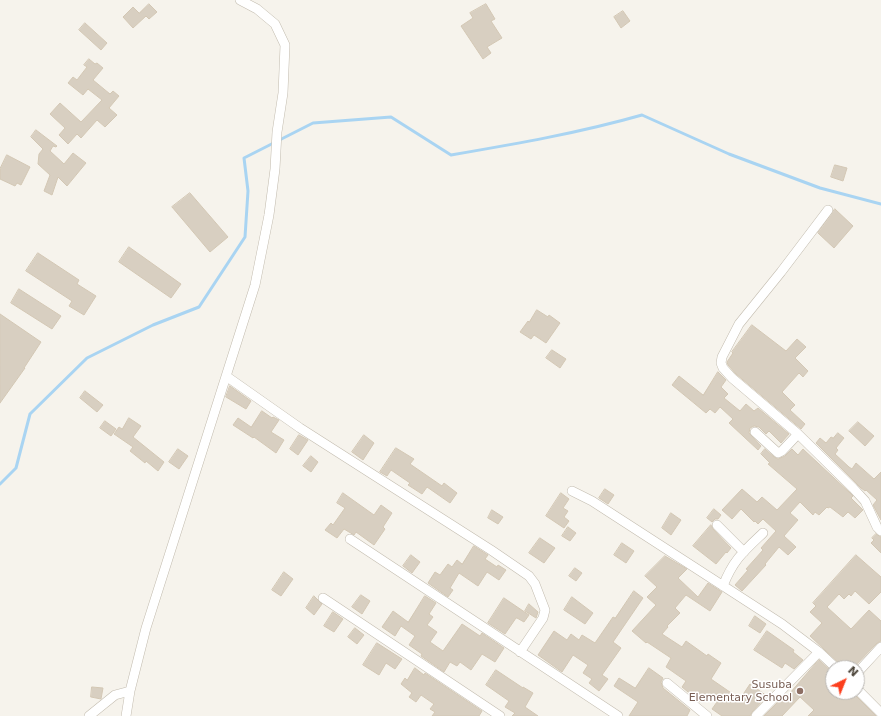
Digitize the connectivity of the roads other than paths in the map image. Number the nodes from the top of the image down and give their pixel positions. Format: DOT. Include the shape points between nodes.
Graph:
graph roads {
  1 [pos="240,0"];
  2 [pos="828,210"];
  3 [pos="226,376"];
  4 [pos="755,432"];
  5 [pos="798,434"];
  6 [pos="572,491"];
  7 [pos="718,526"];
  8 [pos="881,531"];
  9 [pos="763,533"];
  10 [pos="350,539"];
  11 [pos="744,552"];
  12 [pos="724,586"];
  13 [pos="323,598"];
  14 [pos="881,648"];
  15 [pos="520,652"];
  16 [pos="819,652"];
  17 [pos="828,660"];
  18 [pos="865,665"];
  19 [pos="667,683"];
  20 [pos="130,690"];
  21 [pos="865,697"];
  22 [pos="881,713"];
  23 [pos="89,716"];
  24 [pos="126,716"];
  25 [pos="500,716"];
  26 [pos="618,716"];
  27 [pos="707,716"];
  28 [pos="756,716"];
  1 -- 3 [label="street" via="257,9 275,24 285,45 283,93 269,216 255,285"];
  2 -- 5 [label="street" via="739,324 721,364 732,378"];
  3 -- 15 [label="street" via="300,428 530,576 544,610 543,618"];
  3 -- 20 [label="street" via="146,628"];
  4 -- 5 [label="street" via="778,453"];
  5 -- 8 [label="street" via="865,502"];
  6 -- 12 [label="street" via="592,501"];
  7 -- 11 [label="street"];
  9 -- 11 [label="street"];
  10 -- 15 [label="street"];
  11 -- 12 [label="street" via="736,559"];
  12 -- 16 [label="street"];
  13 -- 25 [label="street"];
  14 -- 18 [label="street"];
  15 -- 26 [label="street"];
  16 -- 17 [label="street"];
  16 -- 28 [label="street"];
  19 -- 27 [label="street"];
  20 -- 23 [label="street" via="116,695"];
  20 -- 24 [label="street"];
  21 -- 22 [label="street"];
}
